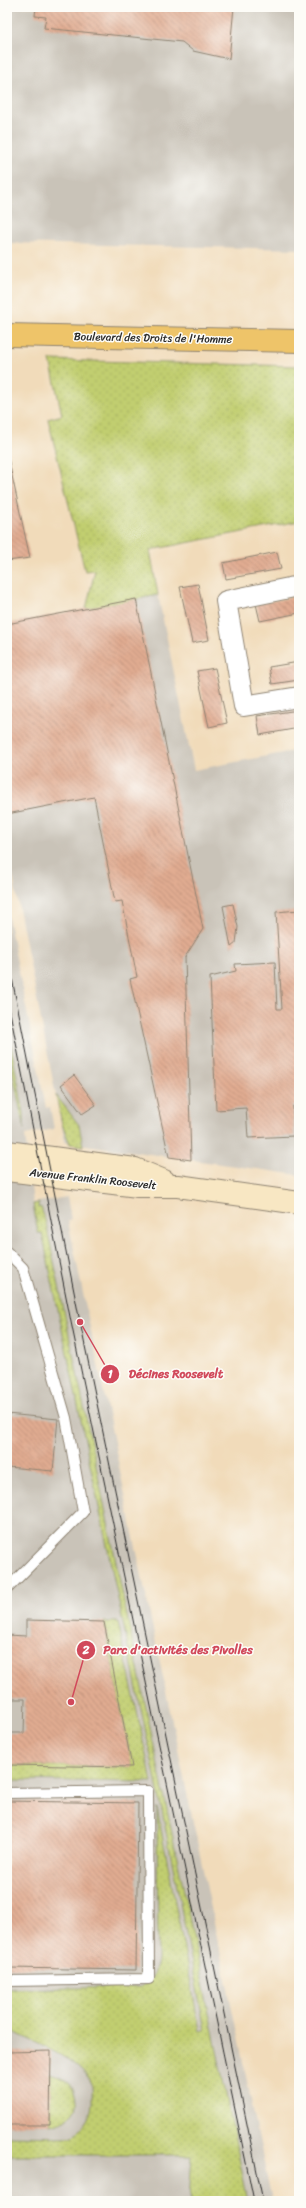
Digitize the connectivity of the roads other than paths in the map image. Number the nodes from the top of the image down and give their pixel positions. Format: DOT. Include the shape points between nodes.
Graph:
graph roads {
  1 [pos="7,335"];
  2 [pos="299,341"];
  3 [pos="299,586"];
  4 [pos="299,697"];
  5 [pos="7,1152"];
  6 [pos="7,1170"];
  7 [pos="178,1186"];
  8 [pos="299,1203"];
  9 [pos="7,1252"];
  10 [pos="7,1589"];
  11 [pos="7,1792"];
  12 [pos="7,1981"];
  1 -- 2 [label="main road, Boulevard des Droits de l'Homme"];
  3 -- 4 [label="street" via="226,601 244,706"];
  5 -- 7 [label="street, Avenue Franklin Roosevelt" via="135,1169"];
  6 -- 7 [label="street, Avenue Franklin Roosevelt" via="138,1186"];
  7 -- 8 [label="street, Avenue Franklin Roosevelt"];
  9 -- 10 [label="lane" via="23,1268 66,1418 83,1512"];
  11 -- 12 [label="lane" via="148,1792 149,1979"];
}
